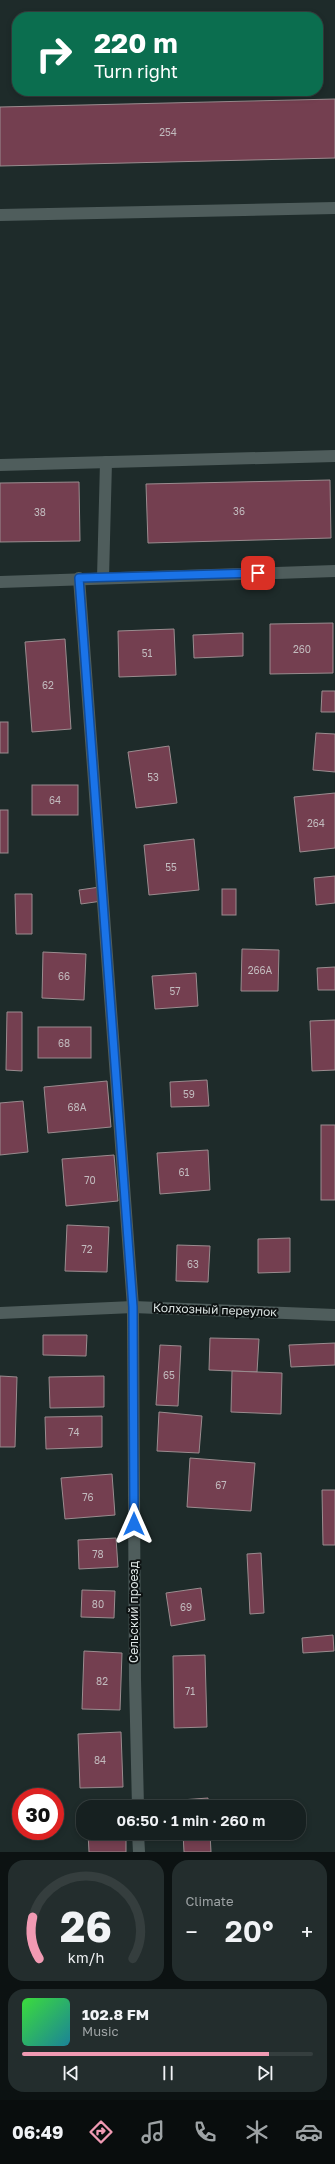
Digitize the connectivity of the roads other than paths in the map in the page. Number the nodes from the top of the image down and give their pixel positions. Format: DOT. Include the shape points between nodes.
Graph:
graph roads {
  1 [pos="335,208"];
  2 [pos="0,215"];
  3 [pos="335,456"];
  4 [pos="106,462"];
  5 [pos="0,465"];
  6 [pos="335,571"];
  7 [pos="79,578"];
  8 [pos="103,578"];
  9 [pos="0,582"];
  10 [pos="133,1307"];
  11 [pos="0,1313"];
  12 [pos="335,1315"];
  13 [pos="138,1800"];
  14 [pos="138,1840"];
  15 [pos="139,1852"];
  1 -- 2 [label="street"];
  3 -- 4 [label="street"];
  4 -- 5 [label="street"];
  4 -- 8 [label="street"];
  6 -- 8 [label="street"];
  7 -- 8 [label="street"];
  7 -- 9 [label="street"];
  7 -- 10 [label="street, Сельский проезд"];
  10 -- 11 [label="street, Колхозный переулок"];
  10 -- 12 [label="street, Колхозный переулок"];
  10 -- 13 [label="street, Сельский проезд" via="134,1671"];
  14 -- 15 [label="street"];
}
